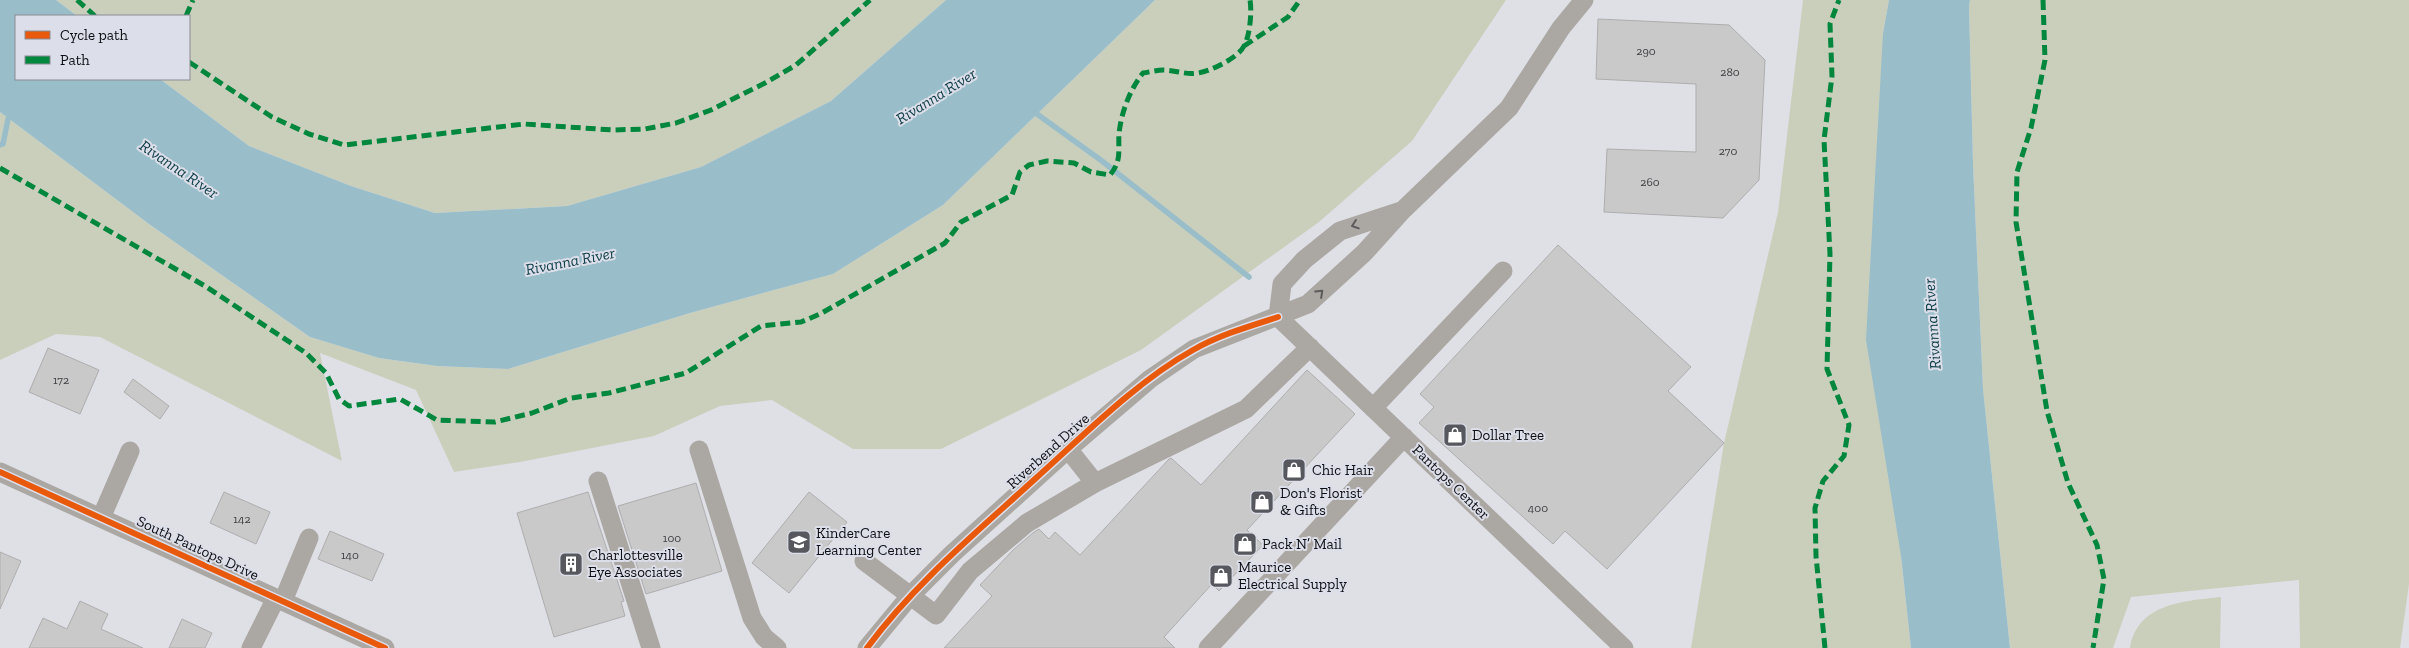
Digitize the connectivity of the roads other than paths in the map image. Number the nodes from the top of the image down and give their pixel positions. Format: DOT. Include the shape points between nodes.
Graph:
graph roads {
  1 [pos="1584,0"];
  2 [pos="1402,210"];
  3 [pos="1503,271"];
  4 [pos="1278,317"];
  5 [pos="1310,347"];
  6 [pos="1373,408"];
  7 [pos="1404,437"];
  8 [pos="1068,449"];
  9 [pos="699,450"];
  10 [pos="130,451"];
  11 [pos="0,472"];
  12 [pos="598,481"];
  13 [pos="1095,483"];
  14 [pos="101,518"];
  15 [pos="309,538"];
  16 [pos="864,560"];
  17 [pos="910,596"];
  18 [pos="279,600"];
  19 [pos="251,648"];
  20 [pos="385,648"];
  21 [pos="651,648"];
  22 [pos="777,648"];
  23 [pos="867,648"];
  24 [pos="1208,648"];
  25 [pos="1624,648"];
  1 -- 2 [label="street, Riverbend Drive" via="1561,28 1509,108"];
  4 -- 2 [label="street, Riverbend Drive, one-way" via="1308,304 1364,253"];
  2 -- 4 [label="street, one-way" via="1340,231 1304,260 1282,284"];
  3 -- 6 [label="street"];
  4 -- 5 [label="street, Pantops Center"];
  4 -- 8 [label="street, Riverbend Drive" via="1194,349 1150,379"];
  5 -- 6 [label="street, Pantops Center"];
  5 -- 13 [label="street" via="1246,408"];
  6 -- 7 [label="street, Pantops Center"];
  7 -- 24 [label="street"];
  7 -- 25 [label="street, Pantops Center"];
  8 -- 13 [label="street"];
  8 -- 17 [label="street, Riverbend Drive"];
  9 -- 22 [label="street" via="752,618 764,637"];
  10 -- 14 [label="street"];
  11 -- 14 [label="street, South Pantops Drive"];
  12 -- 21 [label="street"];
  13 -- 17 [label="street" via="1027,523 970,571 936,615"];
  14 -- 18 [label="street, South Pantops Drive"];
  15 -- 18 [label="street"];
  16 -- 17 [label="street"];
  17 -- 23 [label="street, Riverbend Drive"];
  18 -- 19 [label="street"];
  18 -- 20 [label="street, South Pantops Drive"];
}
